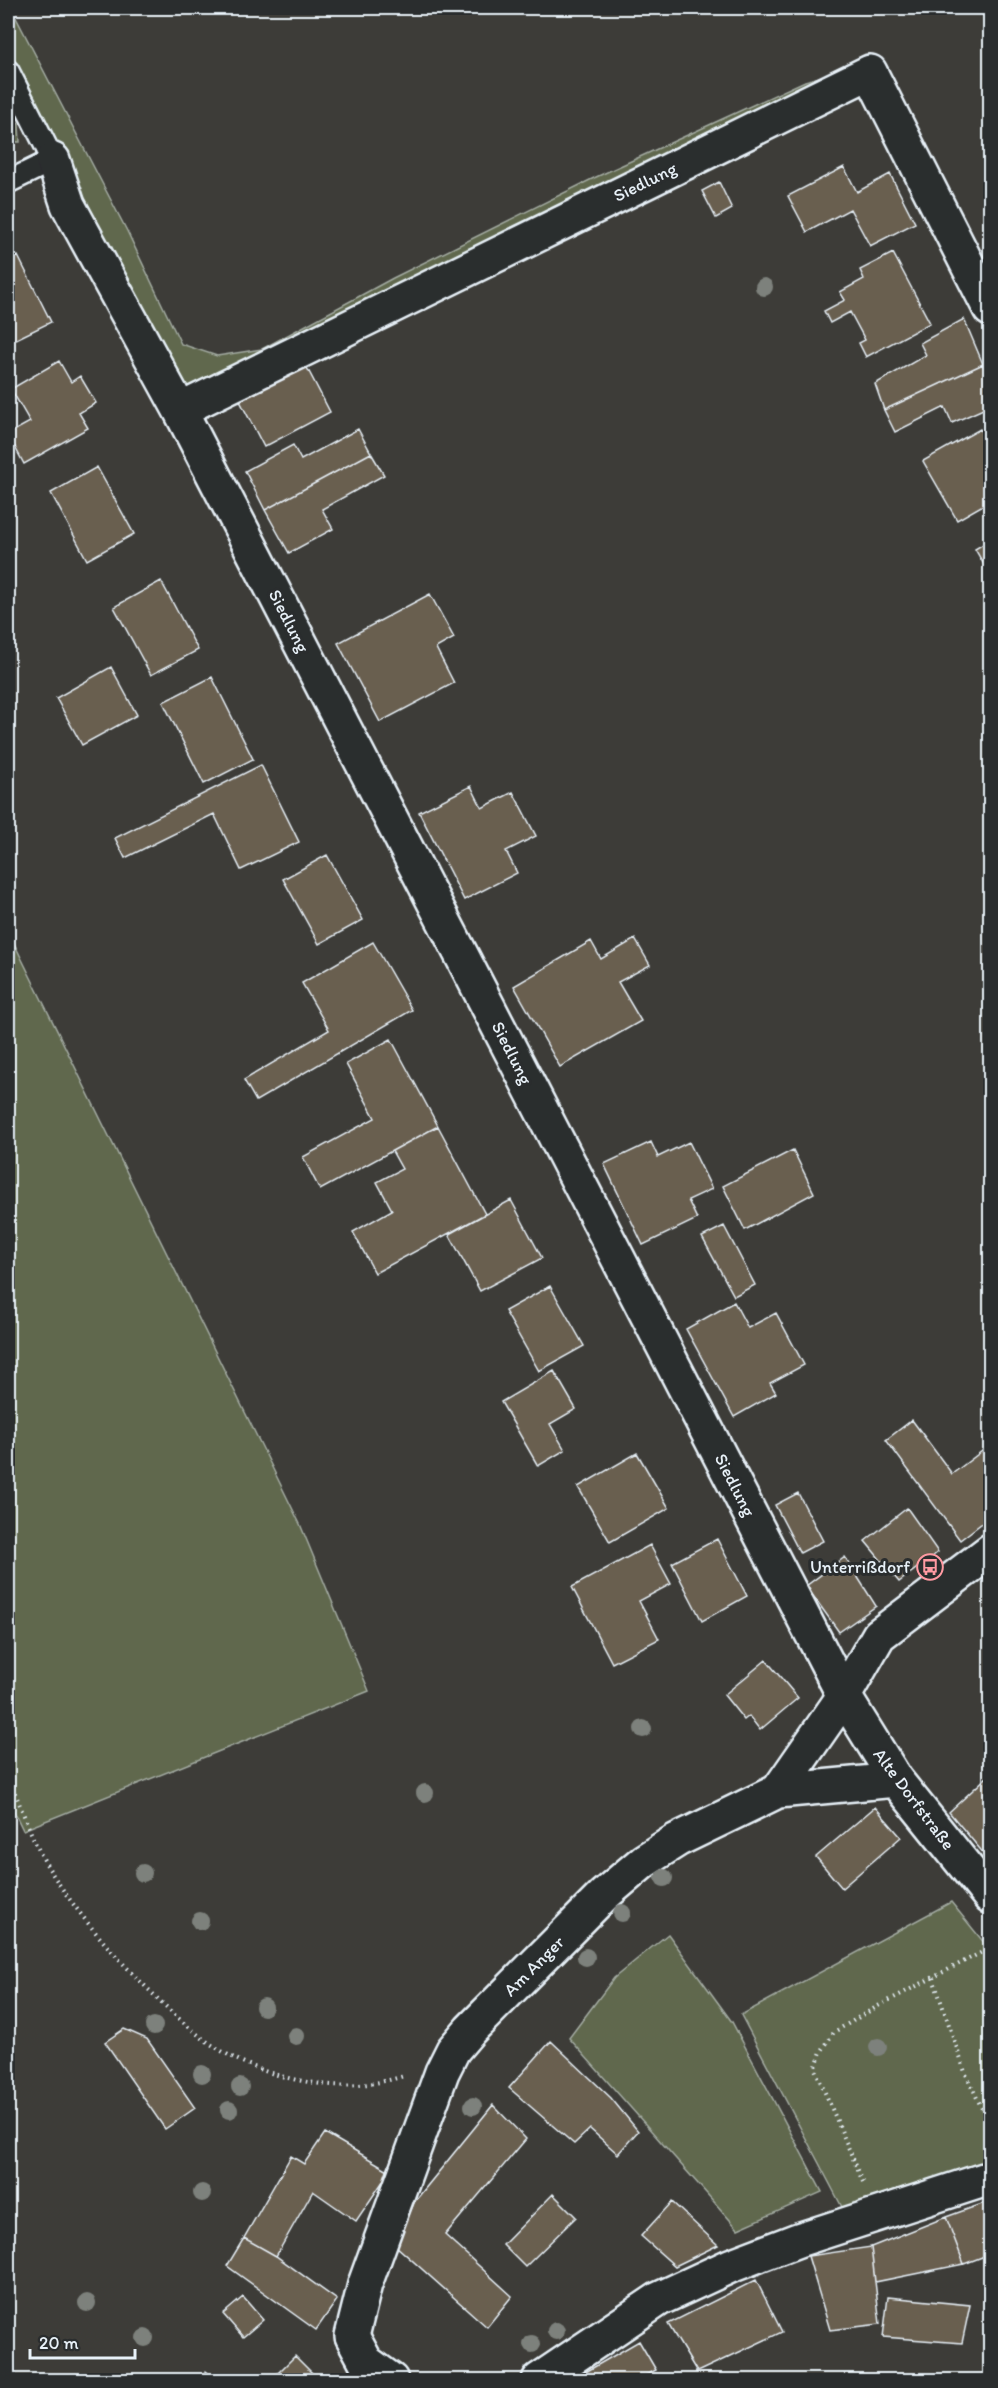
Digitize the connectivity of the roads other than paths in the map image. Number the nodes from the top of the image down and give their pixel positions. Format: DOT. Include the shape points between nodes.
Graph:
graph roads {
  1 [pos="8,71"];
  2 [pos="53,160"];
  3 [pos="8,182"];
  4 [pos="990,309"];
  5 [pos="180,410"];
  6 [pos="990,1551"];
  7 [pos="844,1696"];
  8 [pos="896,1780"];
  9 [pos="778,1791"];
  10 [pos="990,1897"];
  11 [pos="990,2178"];
  12 [pos="391,2380"];
  13 [pos="539,2380"];
  1 -- 2 [label="lane"];
  2 -- 3 [label="lane"];
  2 -- 5 [label="street, Siedlung" via="68,205"];
  4 -- 5 [label="street, Siedlung" via="870,72"];
  5 -- 7 [label="street, Siedlung"];
  6 -- 7 [label="street, Am Anger" via="879,1635"];
  7 -- 8 [label="street, Alte Dorfstraße"];
  7 -- 9 [label="street, Am Anger"];
  8 -- 9 [label="street"];
  8 -- 10 [label="street, Alte Dorfstraße"];
  9 -- 12 [label="street, Am Anger" via="677,1840 630,1873 453,2050 365,2284 352,2336 366,2361"];
  11 -- 13 [label="street" via="730,2266 640,2311"];
}
